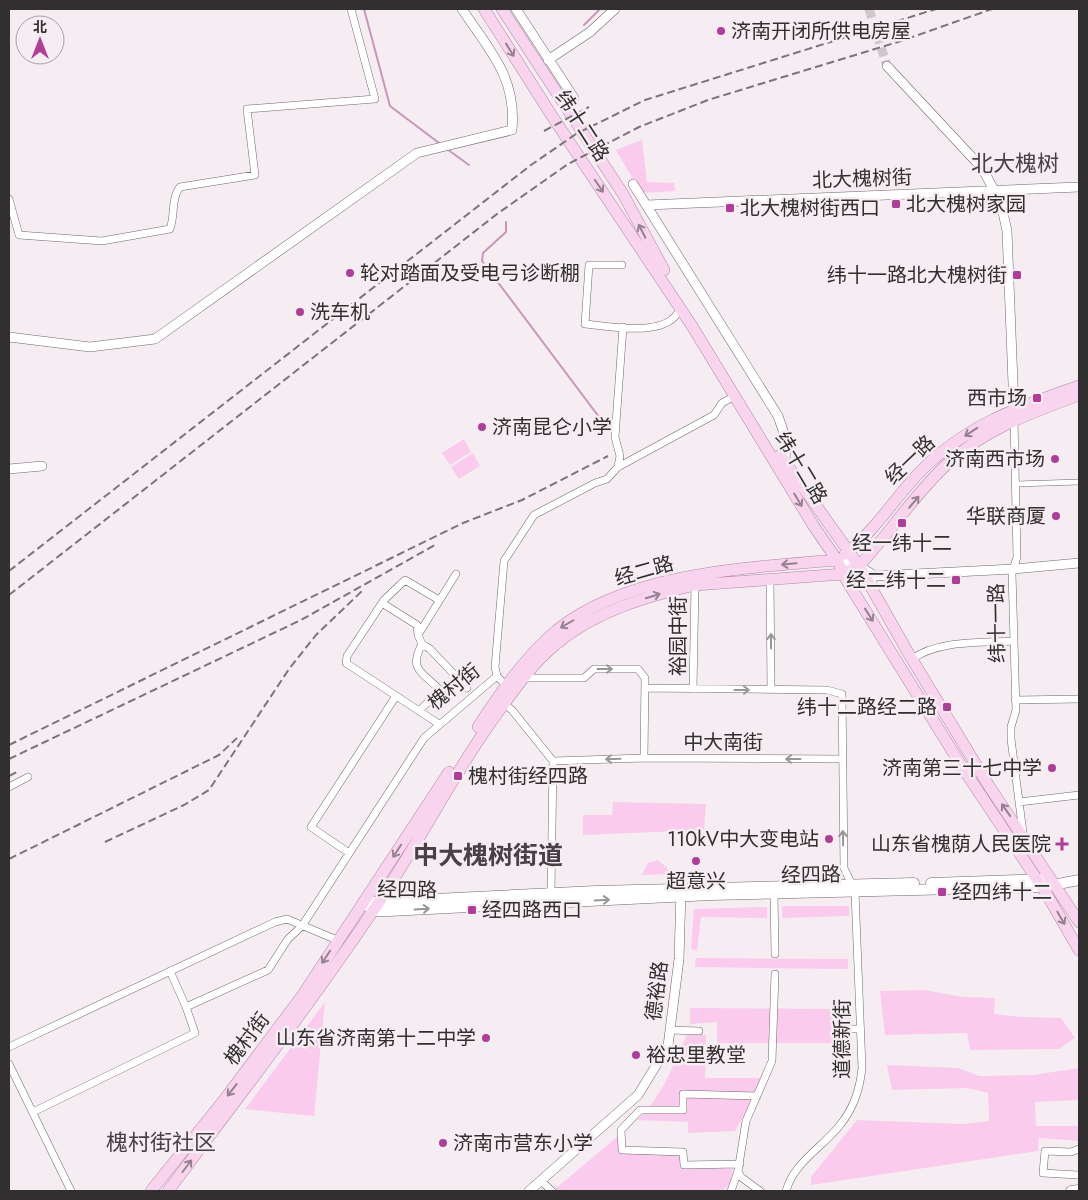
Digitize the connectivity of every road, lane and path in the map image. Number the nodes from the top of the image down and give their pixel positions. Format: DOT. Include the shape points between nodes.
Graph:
graph roads {
  1 [pos="351,9"];
  2 [pos="462,9"];
  3 [pos="484,9"];
  4 [pos="502,9"];
  5 [pos="516,9"];
  6 [pos="615,9"];
  7 [pos="548,60"];
  8 [pos="886,66"];
  9 [pos="574,98"];
  10 [pos="632,184"];
  11 [pos="1079,187"];
  12 [pos="995,191"];
  13 [pos="9,199"];
  14 [pos="647,205"];
  15 [pos="622,265"];
  16 [pos="677,314"];
  17 [pos="623,327"];
  18 [pos="9,337"];
  19 [pos="1079,386"];
  20 [pos="1079,395"];
  21 [pos="735,396"];
  22 [pos="1014,414"];
  23 [pos="785,463"];
  24 [pos="42,466"];
  25 [pos="618,467"];
  26 [pos="9,469"];
  27 [pos="1079,482"];
  28 [pos="1016,484"];
  29 [pos="849,551"];
  30 [pos="837,560"];
  31 [pos="1079,563"];
  32 [pos="860,566"];
  33 [pos="1079,567"];
  34 [pos="1013,571"];
  35 [pos="456,574"];
  36 [pos="843,574"];
  37 [pos="770,579"];
  38 [pos="868,582"];
  39 [pos="695,585"];
  40 [pos="439,600"];
  41 [pos="382,603"];
  42 [pos="418,635"];
  43 [pos="1013,641"];
  44 [pos="422,644"];
  45 [pos="912,659"];
  46 [pos="497,676"];
  47 [pos="524,678"];
  48 [pos="507,687"];
  49 [pos="467,688"];
  50 [pos="645,688"];
  51 [pos="693,689"];
  52 [pos="771,690"];
  53 [pos="396,696"];
  54 [pos="1079,699"];
  55 [pos="1015,700"];
  56 [pos="504,704"];
  57 [pos="419,711"];
  58 [pos="439,724"];
  59 [pos="644,758"];
  60 [pos="842,759"];
  61 [pos="554,761"];
  62 [pos="28,777"];
  63 [pos="9,787"];
  64 [pos="1079,795"];
  65 [pos="1019,802"];
  66 [pos="1024,837"];
  67 [pos="349,854"];
  68 [pos="1079,874"];
  69 [pos="1079,880"];
  70 [pos="1054,882"];
  71 [pos="1039,883"];
  72 [pos="854,888"];
  73 [pos="681,892"];
  74 [pos="552,893"];
  75 [pos="774,894"];
  76 [pos="363,902"];
  77 [pos="376,906"];
  78 [pos="1079,922"];
  79 [pos="302,926"];
  80 [pos="337,940"];
  81 [pos="1079,950"];
  82 [pos="775,954"];
  83 [pos="170,971"];
  84 [pos="774,974"];
  85 [pos="186,1007"];
  86 [pos="839,1029"];
  87 [pos="860,1029"];
  88 [pos="670,1030"];
  89 [pos="699,1031"];
  90 [pos="9,1047"];
  91 [pos="9,1064"];
  92 [pos="758,1096"];
  93 [pos="33,1112"];
  94 [pos="1079,1149"];
  95 [pos="739,1168"];
  96 [pos="1078,1176"];
  97 [pos="541,1181"];
  98 [pos="1079,1190"];
  99 [pos="71,1191"];
  100 [pos="150,1191"];
  101 [pos="168,1191"];
  102 [pos="529,1191"];
  103 [pos="552,1191"];
  104 [pos="731,1191"];
  105 [pos="760,1191"];
  106 [pos="786,1191"];
  107 [pos="1071,1191"];
  1 -- 13 [label="street" via="374,99 248,109 255,175 180,187 176,192 170,229 102,241 33,238 19,235"];
  2 -- 18 [label="street" via="507,78 513,111 512,130 417,153 155,339 90,348"];
  3 -- 21 [label="main road, 纬十二路, one-way"];
  23 -- 4 [label="main road, 纬十二路, one-way" via="655,257 623,194"];
  5 -- 7 [label="street"];
  6 -- 7 [label="street" via="590,32"];
  7 -- 9 [label="street"];
  8 -- 12 [label="street" via="982,168"];
  10 -- 14 [label="street"];
  11 -- 12 [label="street, 北大槐树街"];
  12 -- 14 [label="street, 北大槐树街"];
  12 -- 22 [label="street" via="1007,231"];
  14 -- 23 [label="street" via="778,416 786,439"];
  15 -- 17 [label="street" via="589,265 585,324"];
  16 -- 17 [label="street" via="658,327"];
  17 -- 25 [label="street" via="615,437 620,456"];
  19 -- 22 [label="main road, 经一路"];
  20 -- 22 [label="main road, 经一路"];
  21 -- 25 [label="street" via="722,403 714,415"];
  21 -- 30 [label="main road, 纬十二路, one-way"];
  22 -- 28 [label="street, 纬十一路"];
  22 -- 29 [label="main road, 经一路, one-way" via="991,419 941,454 917,475"];
  32 -- 22 [label="main road, 经一路, one-way" via="944,466"];
  23 -- 29 [label="main road, 纬十二路"];
  24 -- 26 [label="street"];
  25 -- 46 [label="street" via="608,479 534,515 504,561 495,667"];
  27 -- 28 [label="street"];
  28 -- 34 [label="street, 纬十一路" via="1017,558"];
  29 -- 30 [label="main road, 经一路"];
  29 -- 32 [label="main road, 纬十二路"];
  30 -- 32 [label="street, 经二路"];
  30 -- 36 [label="main road, 纬十二路"];
  30 -- 48 [label="main road, 经二路, one-way" via="722,571 663,582 604,602 549,637"];
  31 -- 34 [label="street, 经二路"];
  32 -- 34 [label="street, 经二路" via="875,576"];
  32 -- 36 [label="main road, 经一路"];
  32 -- 38 [label="main road, 纬十二路"];
  33 -- 34 [label="street, 经二路"];
  34 -- 38 [label="street, 经二路"];
  34 -- 43 [label="street, 纬十一路"];
  35 -- 40 [label="street"];
  36 -- 37 [label="main road, 经二路"];
  36 -- 38 [label="street, 经二路"];
  36 -- 71 [label="main road, 纬十二路, one-way" via="964,770"];
  37 -- 39 [label="main road, 经二路"];
  52 -- 37 [label="street, one-way"];
  38 -- 45 [label="main road, 纬十二路"];
  47 -- 39 [label="main road, 经二路, one-way" via="557,644 591,620 618,607"];
  39 -- 51 [label="street, 裕园中街"];
  40 -- 41 [label="street" via="405,580"];
  40 -- 42 [label="street"];
  41 -- 42 [label="street" via="416,625"];
  41 -- 53 [label="street" via="347,656 346,664"];
  42 -- 44 [label="street"];
  43 -- 45 [label="street" via="957,645"];
  43 -- 55 [label="street, 纬十一路"];
  44 -- 49 [label="street"];
  44 -- 57 [label="street" via="415,662 417,668 438,688"];
  66 -- 45 [label="main road, 纬十二路, one-way"];
  46 -- 48 [label="street, 槐村街"];
  46 -- 58 [label="street, 槐村街"];
  47 -- 50 [label="street, one-way" via="584,678 594,669 638,669 645,678"];
  47 -- 56 [label="main road, 经二路"];
  48 -- 76 [label="main road, 经二路, one-way"];
  50 -- 51 [label="street, 裕园中街"];
  50 -- 59 [label="street, 裕园中街"];
  51 -- 52 [label="street, one-way"];
  52 -- 60 [label="street" via="827,690 842,694"];
  53 -- 57 [label="street"];
  53 -- 67 [label="street" via="311,827"];
  54 -- 55 [label="street"];
  55 -- 65 [label="street, 纬十一路" via="1011,739"];
  56 -- 61 [label="street"];
  56 -- 77 [label="main road, 经二路"];
  57 -- 58 [label="street"];
  58 -- 67 [label="street, 槐村街" via="424,738"];
  60 -- 59 [label="street, 中大南街, one-way"];
  59 -- 61 [label="street, 中大南街, one-way"];
  72 -- 60 [label="street, one-way" via="844,868"];
  61 -- 74 [label="street"];
  62 -- 63 [label="street"];
  64 -- 65 [label="street"];
  65 -- 66 [label="street, 纬十一路"];
  66 -- 70 [label="main road, 纬十二路"];
  67 -- 79 [label="street, 槐村街"];
  68 -- 70 [label="main road, 经四路"];
  69 -- 70 [label="main road, 经四路"];
  70 -- 71 [label="main road, 经四路"];
  70 -- 78 [label="main road, 纬十二路"];
  71 -- 72 [label="main road, 经四路"];
  71 -- 81 [label="main road, 纬十二路, one-way"];
  72 -- 73 [label="main road, 经四路"];
  72 -- 75 [label="main road, 经四路"];
  72 -- 87 [label="street, 道德新街"];
  73 -- 74 [label="main road, 经四路"];
  73 -- 75 [label="main road, 经四路"];
  77 -- 73 [label="main road, 经四路, one-way"];
  73 -- 88 [label="street, 德裕路" via="679,959"];
  74 -- 77 [label="main road, 经四路"];
  75 -- 82 [label="street"];
  76 -- 77 [label="main road, 经四路"];
  76 -- 80 [label="main road, 槐村街"];
  101 -- 77 [label="main road, 槐村街, one-way"];
  79 -- 80 [label="street"];
  79 -- 83 [label="street" via="287,919 275,922"];
  79 -- 85 [label="street, 槐村街" via="288,939 268,970"];
  80 -- 100 [label="main road, 槐村街, one-way" via="264,1049"];
  83 -- 85 [label="street"];
  83 -- 90 [label="street"];
  84 -- 92 [label="street" via="772,1061"];
  85 -- 93 [label="street" via="195,1032"];
  86 -- 87 [label="street"];
  87 -- 106 [label="street, 道德新街" via="862,1068 854,1105 840,1126 796,1170"];
  88 -- 89 [label="street"];
  88 -- 97 [label="street, 德裕路" via="668,1046 638,1095"];
  91 -- 93 [label="street"];
  92 -- 95 [label="street" via="746,1121"];
  92 -- 95 [label="street" via="683,1094 683,1110 640,1110 621,1130 622,1150 683,1152 684,1165"];
  93 -- 99 [label="street"];
  94 -- 96 [label="street" via="1071,1152 1045,1150 1043,1173"];
  95 -- 104 [label="street"];
  95 -- 105 [label="street" via="741,1177"];
  97 -- 102 [label="street, 德裕路"];
  97 -- 103 [label="street"];
  98 -- 107 [label="main road"];
}
